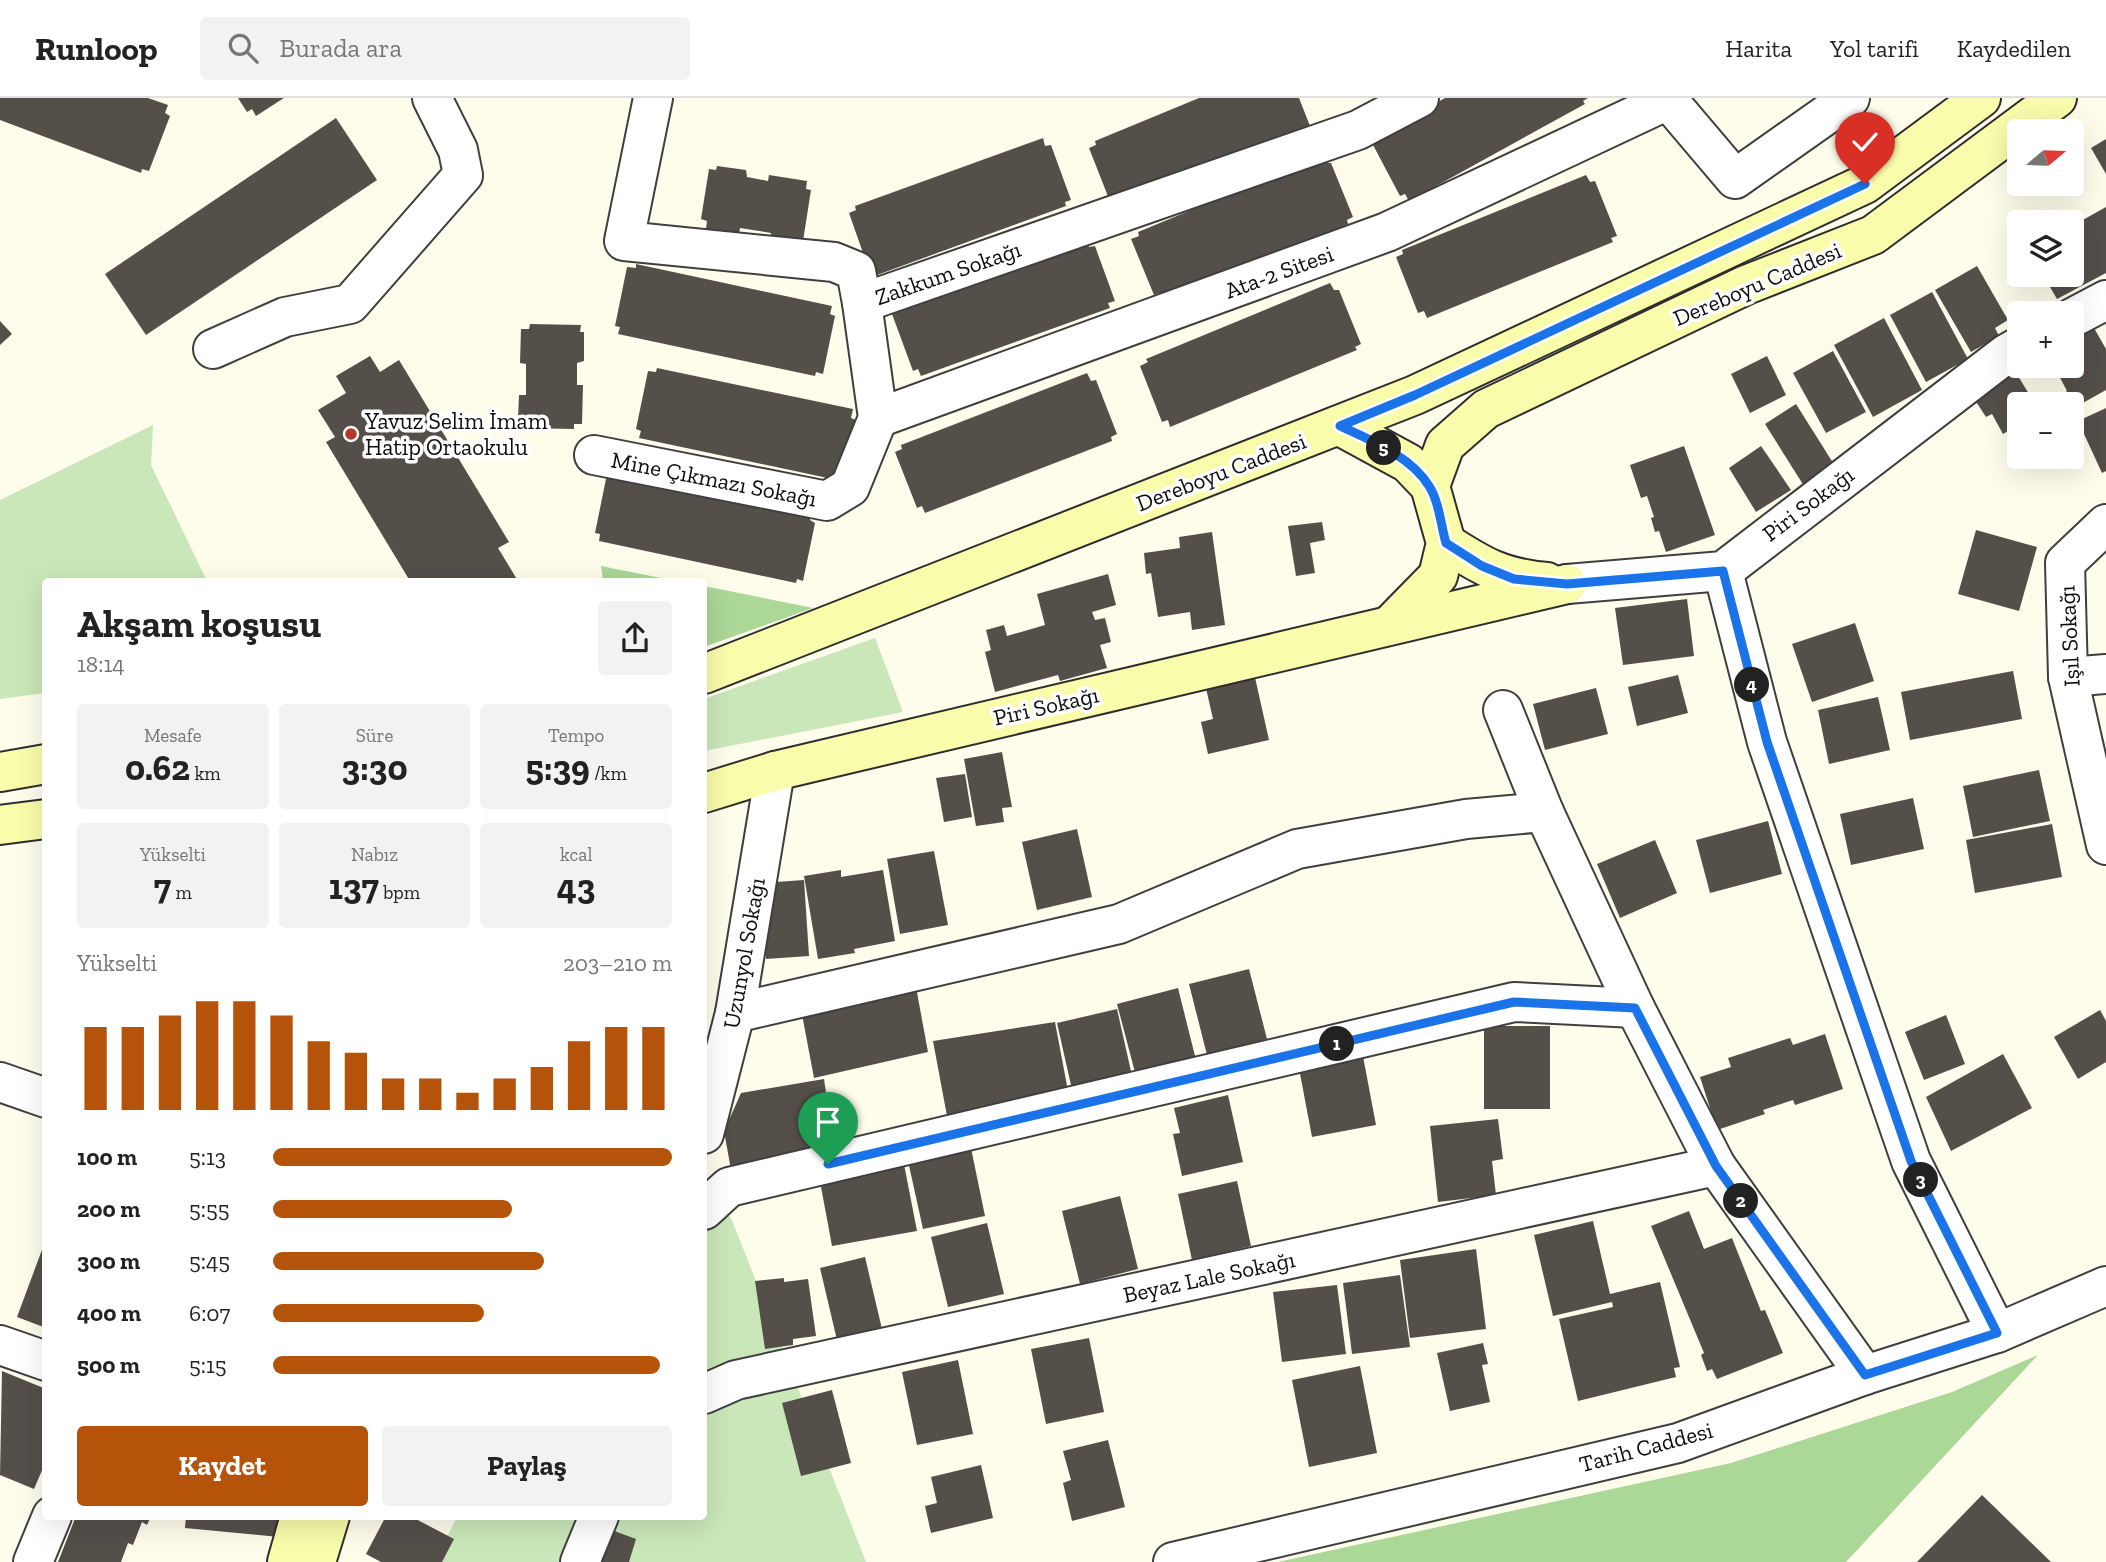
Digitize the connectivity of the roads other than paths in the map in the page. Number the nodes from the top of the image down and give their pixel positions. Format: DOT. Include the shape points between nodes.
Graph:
graph roads {
  1 [pos="432,98"];
  2 [pos="653,98"];
  3 [pos="1419,98"];
  4 [pos="1850,98"];
  5 [pos="1981,98"];
  6 [pos="2057,98"];
  7 [pos="1669,99"];
  8 [pos="2106,300"];
  9 [pos="862,303"];
  10 [pos="2084,312"];
  11 [pos="213,349"];
  12 [pos="2007,354"];
  13 [pos="878,418"];
  14 [pos="1340,426"];
  15 [pos="594,455"];
  16 [pos="1430,486"];
  17 [pos="2106,524"];
  18 [pos="1446,543"];
  19 [pos="1723,571"];
  20 [pos="1567,584"];
  21 [pos="1390,625"];
  22 [pos="707,673"];
  23 [pos="2106,674"];
  24 [pos="2068,677"];
  25 [pos="1503,710"];
  26 [pos="42,765"];
  27 [pos="775,771"];
  28 [pos="0,772"];
  29 [pos="707,792"];
  30 [pos="1544,812"];
  31 [pos="42,820"];
  32 [pos="0,825"];
  33 [pos="2106,845"];
  34 [pos="1635,1008"];
  35 [pos="735,1013"];
  36 [pos="0,1082"];
  37 [pos="42,1097"];
  38 [pos="707,1122"];
  39 [pos="1716,1166"];
  40 [pos="707,1207"];
  41 [pos="2106,1286"];
  42 [pos="1997,1333"];
  43 [pos="0,1345"];
  44 [pos="42,1360"];
  45 [pos="1865,1375"];
  46 [pos="707,1393"];
  47 [pos="50,1520"];
  48 [pos="299,1520"];
  49 [pos="329,1520"];
  50 [pos="597,1520"];
  51 [pos="33,1562"];
  52 [pos="287,1562"];
  53 [pos="316,1562"];
  54 [pos="580,1562"];
  55 [pos="1172,1562"];
  1 -- 11 [label="street" via="458,150 463,175 349,303 285,317"];
  2 -- 9 [label="street, Zakkum Sokağı" via="624,241 834,262 856,271"];
  3 -- 9 [label="street, Zakkum Sokağı" via="1358,130"];
  4 -- 7 [label="street, Ata-2 Sitesi" via="1735,179"];
  5 -- 14 [label="main road, Dereboyu Caddesi" via="1865,184"];
  6 -- 16 [label="main road, Dereboyu Caddesi" via="1873,234 1746,285 1486,409 1445,445"];
  7 -- 13 [label="street, Ata-2 Sitesi" via="1387,232"];
  8 -- 10 [label="street"];
  9 -- 13 [label="street"];
  12 -- 19 [label="street, Piri Sokağı"];
  13 -- 15 [label="street, Mine Çıkmazı Sokağı" via="850,487 827,501"];
  14 -- 16 [label="main road" via="1408,463"];
  14 -- 22 [label="main road, Dereboyu Caddesi"];
  16 -- 18 [label="main road"];
  17 -- 24 [label="street, Işıl Sokağı" via="2066,563"];
  18 -- 20 [label="main road" via="1514,579"];
  18 -- 21 [label="main road" via="1438,576"];
  19 -- 20 [label="street"];
  19 -- 42 [label="street" via="1767,742 1911,1161"];
  20 -- 21 [label="main road, Piri Sokağı"];
  21 -- 27 [label="main road, Piri Sokağı"];
  23 -- 24 [label="street"];
  24 -- 33 [label="street, Işıl Sokağı"];
  25 -- 30 [label="street"];
  26 -- 28 [label="main road"];
  27 -- 29 [label="main road, Piri Sokağı"];
  27 -- 35 [label="street, Uzunyol Sokağı"];
  30 -- 34 [label="street"];
  30 -- 35 [label="street" via="1466,819 1297,849 1119,924"];
  31 -- 32 [label="main road"];
  34 -- 39 [label="street"];
  34 -- 40 [label="street" via="1514,1002 729,1187"];
  35 -- 38 [label="street, Uzunyol Sokağı"];
  36 -- 37 [label="street"];
  39 -- 45 [label="street"];
  39 -- 46 [label="street, Beyaz Lale Sokağı" via="750,1377"];
  41 -- 42 [label="street, Tarih Caddesi"];
  42 -- 45 [label="street, Tarih Caddesi"];
  43 -- 44 [label="street"];
  45 -- 55 [label="street, Tarih Caddesi" via="1678,1443"];
  47 -- 51 [label="street"];
  48 -- 52 [label="main road"];
  49 -- 53 [label="main road"];
  50 -- 54 [label="street"];
}
